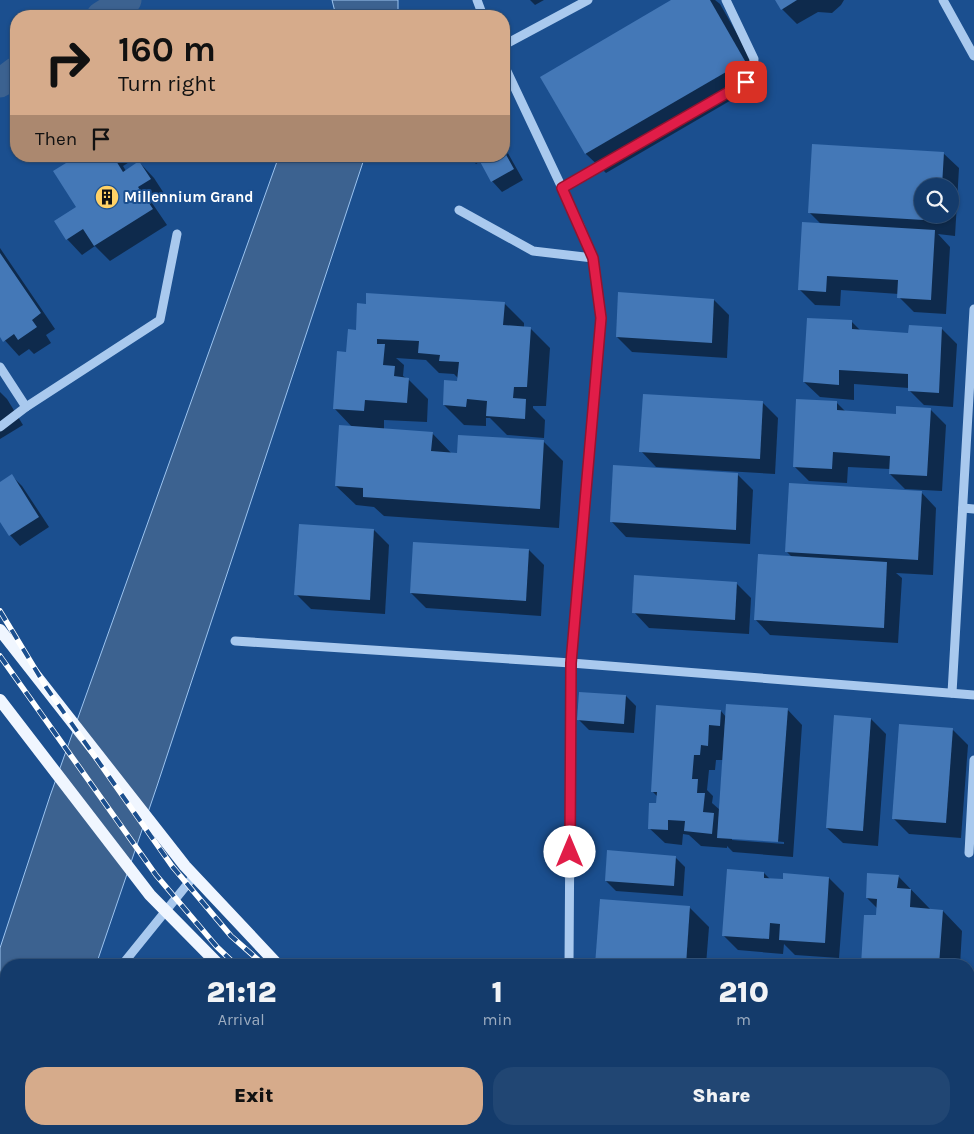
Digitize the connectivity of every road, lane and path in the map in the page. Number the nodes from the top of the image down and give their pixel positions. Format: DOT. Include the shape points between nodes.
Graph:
graph roads {
  1 [pos="588,0"];
  2 [pos="726,0"];
  3 [pos="943,0"];
  4 [pos="510,42"];
  5 [pos="974,56"];
  6 [pos="510,78"];
  7 [pos="562,188"];
  8 [pos="460,210"];
  9 [pos="177,234"];
  10 [pos="593,258"];
  11 [pos="974,309"];
  12 [pos="0,367"];
  13 [pos="26,407"];
  14 [pos="0,427"];
  15 [pos="963,508"];
  16 [pos="974,509"];
  17 [pos="0,630"];
  18 [pos="235,641"];
  19 [pos="571,663"];
  20 [pos="952,693"];
  21 [pos="974,695"];
  22 [pos="0,700"];
  23 [pos="974,760"];
  24 [pos="970,853"];
  25 [pos="189,871"];
  26 [pos="166,911"];
  27 [pos="127,959"];
  28 [pos="213,959"];
  29 [pos="272,959"];
  30 [pos="569,959"];
  1 -- 4 [label="street"];
  2 -- 7 [label="street" via="754,59 753,72 746,82"];
  3 -- 5 [label="street"];
  6 -- 7 [label="street"];
  7 -- 10 [label="street"];
  8 -- 10 [label="street" via="533,251"];
  9 -- 13 [label="street" via="160,320"];
  10 -- 19 [label="street" via="601,318"];
  11 -- 15 [label="street"];
  12 -- 13 [label="street"];
  13 -- 14 [label="street"];
  15 -- 16 [label="street"];
  15 -- 20 [label="street"];
  17 -- 25 [label="main road"];
  18 -- 19 [label="street"];
  19 -- 20 [label="street"];
  19 -- 30 [label="street"];
  20 -- 21 [label="street"];
  22 -- 26 [label="main road" via="150,895"];
  23 -- 24 [label="street"];
  25 -- 26 [label="street"];
  25 -- 29 [label="main road"];
  26 -- 27 [label="street"];
  26 -- 28 [label="main road"];
}
